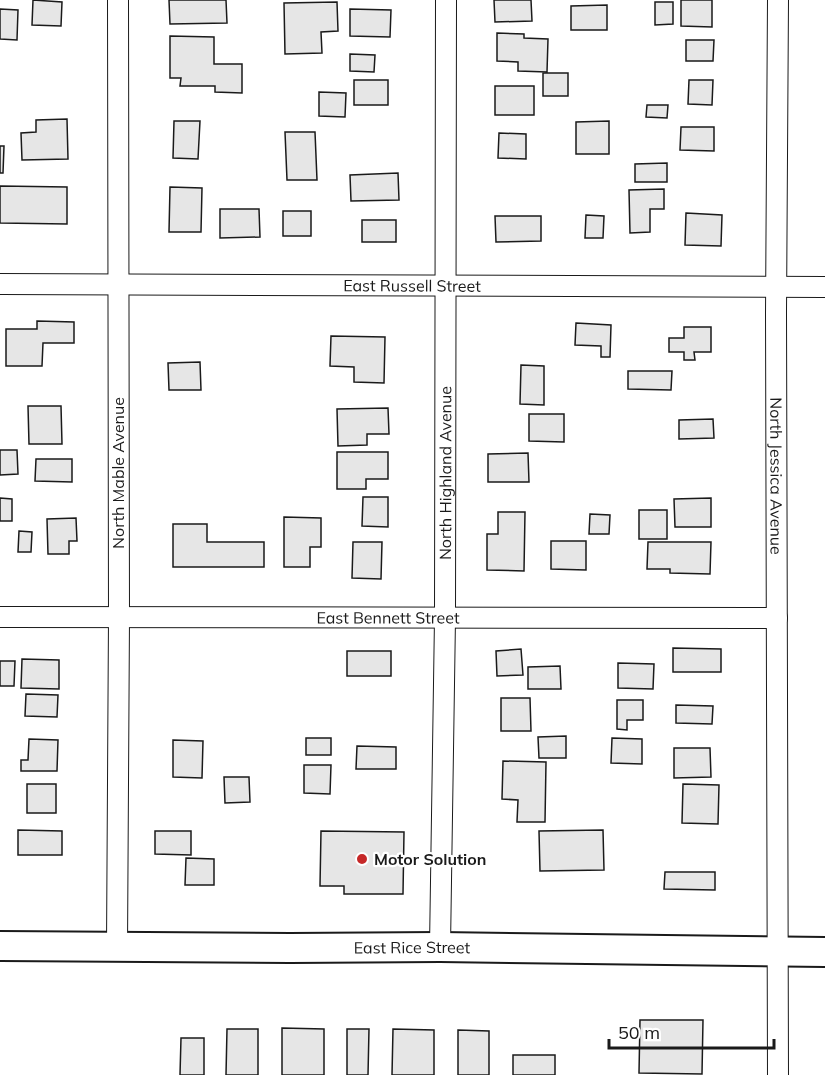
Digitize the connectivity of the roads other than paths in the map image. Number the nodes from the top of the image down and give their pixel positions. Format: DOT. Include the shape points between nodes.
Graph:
graph roads {
  1 [pos="118,0"];
  2 [pos="446,0"];
  3 [pos="778,0"];
  4 [pos="0,284"];
  5 [pos="117,284"];
  6 [pos="446,284"];
  7 [pos="776,286"];
  8 [pos="825,287"];
  9 [pos="0,616"];
  10 [pos="119,617"];
  11 [pos="446,618"];
  12 [pos="777,618"];
  13 [pos="0,946"];
  14 [pos="117,947"];
  15 [pos="440,947"];
  16 [pos="778,952"];
  17 [pos="825,952"];
  18 [pos="778,1075"];
  1 -- 5 [label="street, North Mable Avenue"];
  2 -- 6 [label="street, North Highland Avenue"];
  3 -- 7 [label="street, North Jessica Avenue"];
  4 -- 5 [label="street, East Russell Street"];
  5 -- 6 [label="street, East Russell Street"];
  5 -- 10 [label="street, North Mable Avenue"];
  6 -- 7 [label="street, East Russell Street"];
  6 -- 11 [label="street, North Highland Avenue"];
  7 -- 8 [label="street, East Russell Street"];
  7 -- 12 [label="street, North Jessica Avenue"];
  9 -- 10 [label="street, East Bennett Street"];
  10 -- 11 [label="street, East Bennett Street"];
  10 -- 14 [label="street, North Mable Avenue"];
  11 -- 12 [label="street, East Bennett Street"];
  11 -- 15 [label="street, North Highland Avenue"];
  12 -- 16 [label="street, North Jessica Avenue"];
  13 -- 14 [label="main road, East Rice Street"];
  14 -- 15 [label="main road, East Rice Street"];
  15 -- 16 [label="main road, East Rice Street"];
  16 -- 17 [label="main road, East Rice Street"];
  16 -- 18 [label="street, North Jessica Avenue"];
}
